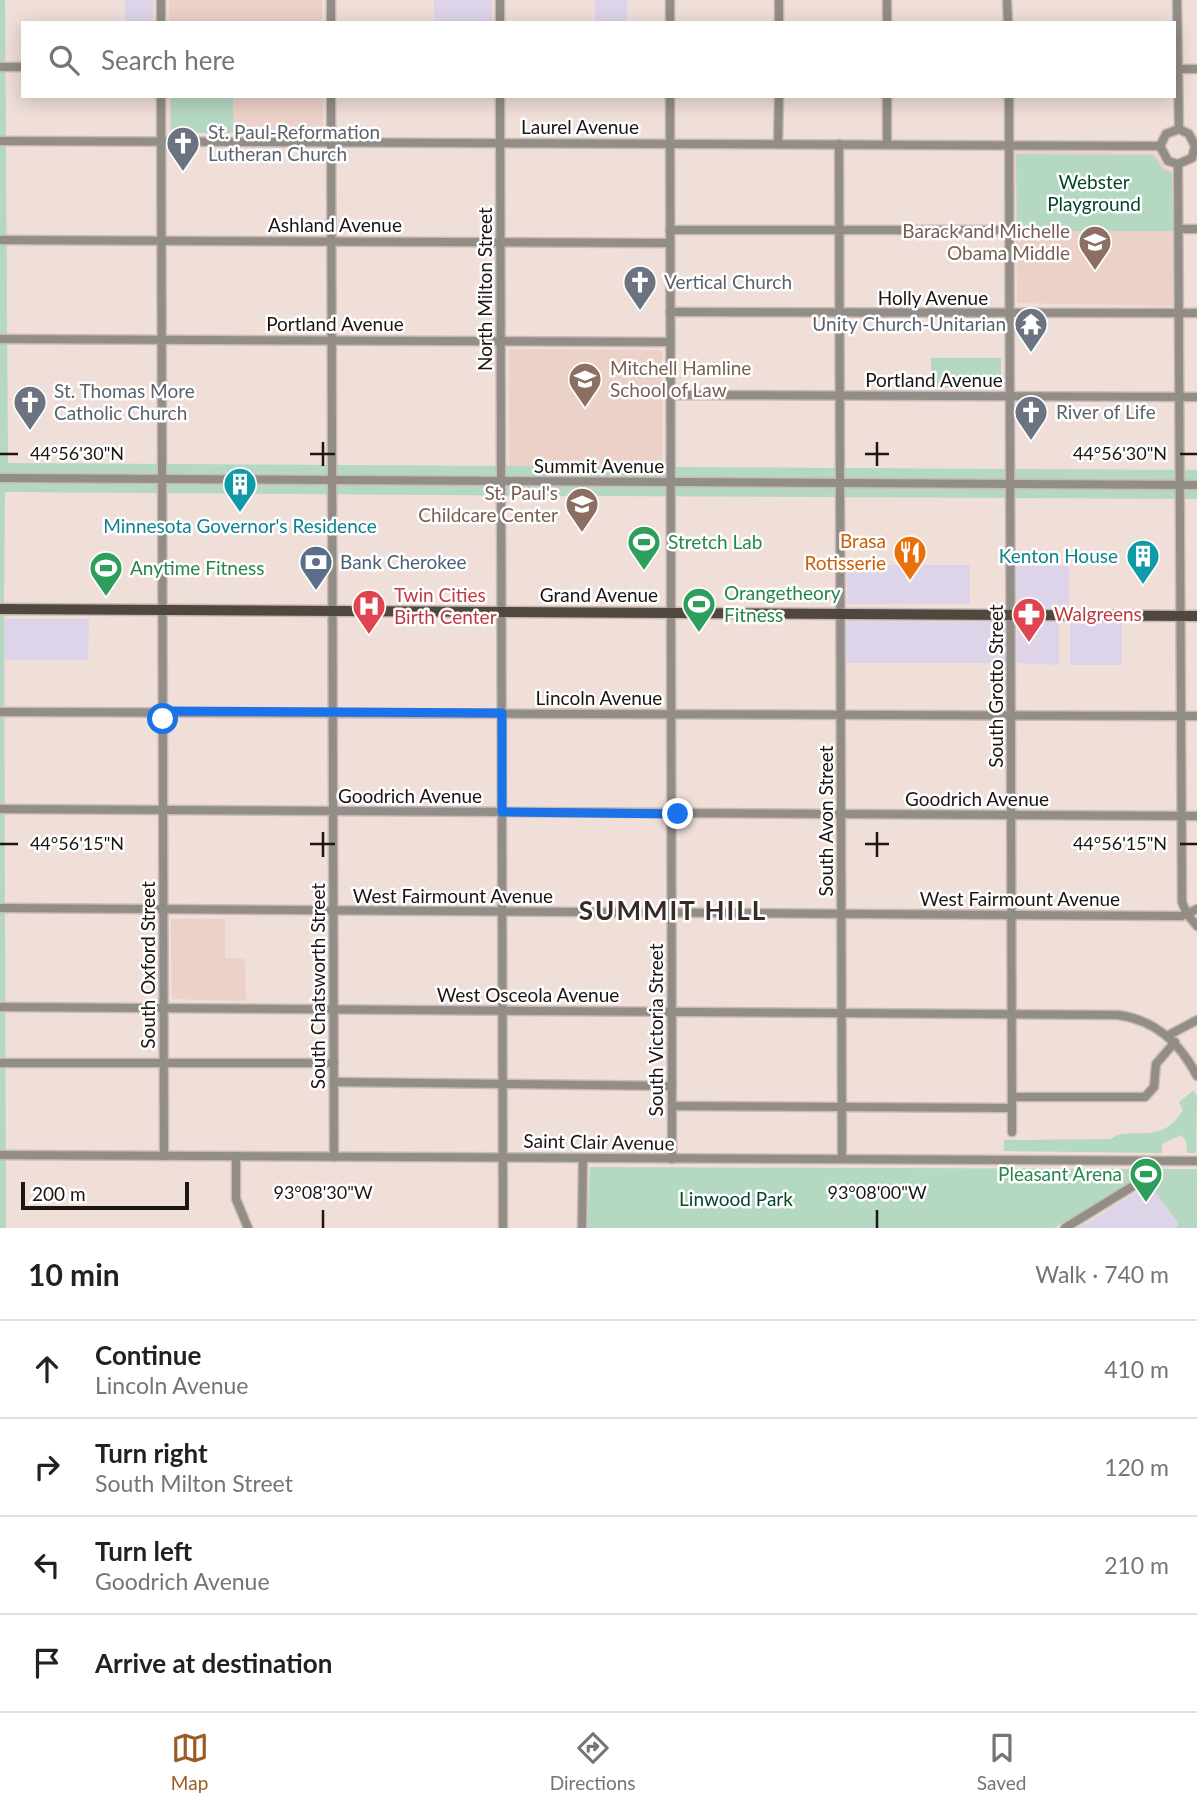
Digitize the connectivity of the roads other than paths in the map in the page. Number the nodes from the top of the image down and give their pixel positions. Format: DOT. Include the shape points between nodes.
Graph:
graph roads {
  1 [pos="161,0"];
  2 [pos="331,0"];
  3 [pos="500,0"];
  4 [pos="670,0"];
  5 [pos="779,0"];
  6 [pos="887,0"];
  7 [pos="1007,0"];
  8 [pos="1177,0"];
  9 [pos="161,21"];
  10 [pos="331,21"];
  11 [pos="500,21"];
  12 [pos="670,21"];
  13 [pos="779,21"];
  14 [pos="887,21"];
  15 [pos="1007,21"];
  16 [pos="0,66"];
  17 [pos="21,66"];
  18 [pos="1176,69"];
  19 [pos="1197,69"];
  20 [pos="161,98"];
  21 [pos="331,98"];
  22 [pos="500,98"];
  23 [pos="670,98"];
  24 [pos="779,98"];
  25 [pos="887,98"];
  26 [pos="1009,98"];
  27 [pos="1179,129"];
  28 [pos="0,141"];
  29 [pos="331,141"];
  30 [pos="161,142"];
  31 [pos="500,142"];
  32 [pos="670,143"];
  33 [pos="778,144"];
  34 [pos="839,144"];
  35 [pos="887,144"];
  36 [pos="1009,145"];
  37 [pos="1160,146"];
  38 [pos="1196,146"];
  39 [pos="1178,164"];
  40 [pos="1179,229"];
  41 [pos="1197,229"];
  42 [pos="670,230"];
  43 [pos="839,230"];
  44 [pos="1010,230"];
  45 [pos="0,240"];
  46 [pos="161,240"];
  47 [pos="331,240"];
  48 [pos="500,242"];
  49 [pos="670,243"];
  50 [pos="670,312"];
  51 [pos="840,313"];
  52 [pos="1010,313"];
  53 [pos="1180,313"];
  54 [pos="1197,313"];
  55 [pos="0,339"];
  56 [pos="162,339"];
  57 [pos="332,339"];
  58 [pos="500,340"];
  59 [pos="670,342"];
  60 [pos="671,395"];
  61 [pos="1011,396"];
  62 [pos="841,397"];
  63 [pos="1180,397"];
  64 [pos="1197,397"];
  65 [pos="0,478"];
  66 [pos="164,480"];
  67 [pos="331,480"];
  68 [pos="502,481"];
  69 [pos="671,482"];
  70 [pos="841,484"];
  71 [pos="1011,484"];
  72 [pos="1181,485"];
  73 [pos="1197,485"];
  74 [pos="0,609"];
  75 [pos="163,610"];
  76 [pos="332,611"];
  77 [pos="502,612"];
  78 [pos="671,613"];
  79 [pos="841,614"];
  80 [pos="1011,615"];
  81 [pos="1181,616"];
  82 [pos="1197,616"];
  83 [pos="163,711"];
  84 [pos="0,712"];
  85 [pos="332,712"];
  86 [pos="502,713"];
  87 [pos="671,714"];
  88 [pos="841,715"];
  89 [pos="1011,716"];
  90 [pos="1181,716"];
  91 [pos="1197,716"];
  92 [pos="0,809"];
  93 [pos="163,810"];
  94 [pos="333,812"];
  95 [pos="502,812"];
  96 [pos="671,814"];
  97 [pos="842,814"];
  98 [pos="1011,815"];
  99 [pos="1181,816"];
  100 [pos="1197,816"];
  101 [pos="0,908"];
  102 [pos="1197,909"];
  103 [pos="164,910"];
  104 [pos="333,911"];
  105 [pos="502,912"];
  106 [pos="672,913"];
  107 [pos="842,913"];
  108 [pos="1012,914"];
  109 [pos="1187,914"];
  110 [pos="1197,926"];
  111 [pos="0,1007"];
  112 [pos="164,1008"];
  113 [pos="333,1009"];
  114 [pos="503,1010"];
  115 [pos="672,1012"];
  116 [pos="842,1012"];
  117 [pos="1012,1014"];
  118 [pos="1197,1020"];
  119 [pos="1167,1036"];
  120 [pos="1175,1042"];
  121 [pos="164,1062"];
  122 [pos="0,1063"];
  123 [pos="334,1063"];
  124 [pos="1197,1076"];
  125 [pos="334,1082"];
  126 [pos="504,1084"];
  127 [pos="672,1086"];
  128 [pos="1012,1097"];
  129 [pos="672,1106"];
  130 [pos="842,1108"];
  131 [pos="1012,1108"];
  132 [pos="1012,1132"];
  133 [pos="0,1155"];
  134 [pos="164,1156"];
  135 [pos="236,1156"];
  136 [pos="334,1157"];
  137 [pos="504,1157"];
  138 [pos="583,1158"];
  139 [pos="672,1159"];
  140 [pos="842,1159"];
  141 [pos="1149,1161"];
  142 [pos="1197,1161"];
  143 [pos="248,1228"];
  144 [pos="503,1228"];
  145 [pos="582,1228"];
  146 [pos="1065,1228"];
  1 -- 9 [label="street"];
  2 -- 10 [label="street"];
  3 -- 11 [label="street"];
  4 -- 12 [label="street"];
  5 -- 13 [label="street"];
  6 -- 14 [label="street"];
  7 -- 15 [label="street"];
  8 -- 18 [label="street"];
  16 -- 17 [label="street"];
  18 -- 19 [label="street"];
  18 -- 27 [label="street"];
  20 -- 30 [label="street, South Oxford Street"];
  21 -- 29 [label="street, South Chatsworth Street"];
  22 -- 31 [label="street, North Milton Street"];
  23 -- 32 [label="street, South Victoria Street"];
  24 -- 33 [label="street"];
  25 -- 35 [label="street"];
  26 -- 36 [label="street, South Grotto Street"];
  27 -- 37 [label="street" via="1166,134"];
  27 -- 38 [label="street" via="1193,137"];
  28 -- 30 [label="street, Laurel Avenue"];
  29 -- 30 [label="street, Laurel Avenue"];
  29 -- 31 [label="street, Laurel Avenue"];
  29 -- 47 [label="street, South Chatsworth Street"];
  30 -- 46 [label="street, South Oxford Street"];
  31 -- 32 [label="street, Laurel Avenue"];
  31 -- 48 [label="street, North Milton Street"];
  32 -- 33 [label="street, Laurel Avenue"];
  32 -- 42 [label="street, South Victoria Street"];
  33 -- 34 [label="street, Laurel Avenue"];
  34 -- 35 [label="street, Laurel Avenue"];
  34 -- 43 [label="street, South Avon Street"];
  35 -- 36 [label="street, Laurel Avenue"];
  36 -- 37 [label="street, Laurel Avenue"];
  36 -- 44 [label="street, South Grotto Street"];
  37 -- 39 [label="street" via="1168,161"];
  38 -- 39 [label="street" via="1192,158"];
  39 -- 40 [label="street"];
  40 -- 41 [label="street"];
  40 -- 53 [label="street"];
  42 -- 43 [label="street"];
  42 -- 49 [label="street, South Victoria Street"];
  43 -- 44 [label="street"];
  43 -- 51 [label="street, South Avon Street"];
  44 -- 52 [label="street, South Grotto Street"];
  45 -- 46 [label="street, Ashland Avenue"];
  46 -- 47 [label="street, Ashland Avenue"];
  46 -- 56 [label="street, South Oxford Street"];
  47 -- 48 [label="street, Ashland Avenue"];
  47 -- 57 [label="street, South Chatsworth Street"];
  48 -- 49 [label="street, Ashland Avenue"];
  48 -- 58 [label="street, North Milton Street"];
  49 -- 50 [label="street, South Victoria Street"];
  50 -- 51 [label="street, Holly Avenue"];
  50 -- 59 [label="street, South Victoria Street"];
  51 -- 52 [label="street, Holly Avenue"];
  51 -- 62 [label="street, South Avon Street"];
  52 -- 53 [label="street, Holly Avenue"];
  52 -- 61 [label="street, South Grotto Street"];
  53 -- 54 [label="street, Holly Avenue"];
  53 -- 63 [label="street"];
  55 -- 56 [label="street, Portland Avenue"];
  56 -- 57 [label="street, Portland Avenue"];
  56 -- 66 [label="street, South Oxford Street"];
  57 -- 58 [label="street, Portland Avenue"];
  57 -- 67 [label="street, South Chatsworth Street"];
  58 -- 59 [label="street, Portland Avenue"];
  58 -- 68 [label="street, North Milton Street"];
  59 -- 60 [label="street, South Victoria Street"];
  60 -- 62 [label="street, Portland Avenue"];
  60 -- 69 [label="street, South Victoria Street"];
  61 -- 62 [label="street, Portland Avenue"];
  61 -- 63 [label="street, Portland Avenue"];
  61 -- 71 [label="street, South Grotto Street"];
  62 -- 70 [label="street, South Avon Street"];
  63 -- 64 [label="street, Portland Avenue"];
  63 -- 72 [label="street"];
  65 -- 66 [label="street, Summit Avenue"];
  66 -- 67 [label="street, Summit Avenue"];
  66 -- 75 [label="street, South Oxford Street"];
  67 -- 68 [label="street, Summit Avenue"];
  67 -- 76 [label="street, South Chatsworth Street"];
  68 -- 69 [label="street, Summit Avenue"];
  68 -- 77 [label="street, North Milton Street"];
  69 -- 70 [label="street, Summit Avenue"];
  69 -- 78 [label="street, South Victoria Street"];
  70 -- 71 [label="street, Summit Avenue"];
  70 -- 79 [label="street, South Avon Street"];
  71 -- 72 [label="street, Summit Avenue"];
  71 -- 80 [label="street, South Grotto Street"];
  72 -- 73 [label="street, Summit Avenue"];
  72 -- 81 [label="street"];
  74 -- 75 [label="main road, Grand Avenue"];
  75 -- 76 [label="main road, Grand Avenue"];
  75 -- 83 [label="street, South Oxford Street"];
  76 -- 77 [label="main road, Grand Avenue"];
  76 -- 85 [label="street, South Chatsworth Street"];
  77 -- 78 [label="main road, Grand Avenue"];
  77 -- 86 [label="street, North Milton Street"];
  78 -- 79 [label="main road, Grand Avenue"];
  78 -- 87 [label="street, South Victoria Street"];
  79 -- 80 [label="main road, Grand Avenue"];
  79 -- 88 [label="street, South Avon Street"];
  80 -- 81 [label="main road, Grand Avenue"];
  80 -- 89 [label="street, South Grotto Street"];
  81 -- 82 [label="main road, Grand Avenue"];
  81 -- 90 [label="street"];
  83 -- 84 [label="street, Lincoln Avenue"];
  83 -- 85 [label="street, Lincoln Avenue"];
  83 -- 93 [label="street, South Oxford Street"];
  85 -- 86 [label="street, Lincoln Avenue"];
  85 -- 94 [label="street, South Chatsworth Street"];
  86 -- 87 [label="street, Lincoln Avenue"];
  86 -- 95 [label="street, North Milton Street"];
  87 -- 88 [label="street, Lincoln Avenue"];
  87 -- 96 [label="street, South Victoria Street"];
  88 -- 89 [label="street, Lincoln Avenue"];
  88 -- 97 [label="street, South Avon Street"];
  89 -- 90 [label="street, Lincoln Avenue"];
  89 -- 98 [label="street, South Grotto Street"];
  90 -- 91 [label="street, Lincoln Avenue"];
  90 -- 99 [label="street"];
  92 -- 93 [label="street, Goodrich Avenue"];
  93 -- 94 [label="street, Goodrich Avenue"];
  93 -- 103 [label="street, South Oxford Street"];
  94 -- 95 [label="street, Goodrich Avenue"];
  94 -- 104 [label="street, South Chatsworth Street"];
  95 -- 96 [label="street, Goodrich Avenue"];
  95 -- 105 [label="street, North Milton Street"];
  96 -- 97 [label="street, Goodrich Avenue"];
  96 -- 106 [label="street, South Victoria Street"];
  97 -- 98 [label="street, Goodrich Avenue"];
  97 -- 107 [label="street, South Avon Street"];
  98 -- 99 [label="street, Goodrich Avenue"];
  98 -- 108 [label="street, South Grotto Street"];
  99 -- 100 [label="street, Goodrich Avenue"];
  99 -- 109 [label="street" via="1182,902"];
  101 -- 103 [label="street, West Fairmount Avenue"];
  102 -- 109 [label="street, West Fairmount Avenue"];
  103 -- 104 [label="street, West Fairmount Avenue"];
  103 -- 112 [label="street, South Oxford Street"];
  104 -- 105 [label="street, West Fairmount Avenue"];
  104 -- 113 [label="street, South Chatsworth Street"];
  105 -- 106 [label="street, West Fairmount Avenue"];
  105 -- 114 [label="street, North Milton Street"];
  106 -- 107 [label="street, West Fairmount Avenue"];
  106 -- 115 [label="street, South Victoria Street"];
  107 -- 108 [label="street, West Fairmount Avenue"];
  107 -- 116 [label="street, South Avon Street"];
  108 -- 109 [label="street, West Fairmount Avenue"];
  108 -- 117 [label="street, South Grotto Street"];
  109 -- 110 [label="street"];
  111 -- 112 [label="street, West Osceola Avenue"];
  112 -- 113 [label="street, West Osceola Avenue"];
  112 -- 121 [label="street, South Oxford Street"];
  113 -- 114 [label="street, West Osceola Avenue"];
  113 -- 123 [label="street, South Chatsworth Street"];
  114 -- 115 [label="street, West Osceola Avenue"];
  114 -- 126 [label="street, North Milton Street"];
  115 -- 116 [label="street, West Osceola Avenue"];
  115 -- 127 [label="street, South Victoria Street"];
  116 -- 117 [label="street, West Osceola Avenue"];
  116 -- 130 [label="street, South Avon Street"];
  117 -- 119 [label="street, West Osceola Avenue" via="1118,1015 1140,1019"];
  117 -- 128 [label="street, South Grotto Street"];
  118 -- 119 [label="street"];
  119 -- 120 [label="street, West Osceola Avenue"];
  120 -- 124 [label="street, West Osceola Avenue"];
  120 -- 128 [label="street" via="1156,1064 1154,1087 1145,1097"];
  121 -- 122 [label="street"];
  121 -- 123 [label="street"];
  121 -- 134 [label="street, South Oxford Street"];
  123 -- 125 [label="street, South Chatsworth Street"];
  125 -- 126 [label="street"];
  125 -- 136 [label="street, South Chatsworth Street"];
  126 -- 127 [label="street"];
  126 -- 137 [label="street, North Milton Street"];
  127 -- 129 [label="street, South Victoria Street"];
  128 -- 131 [label="street, South Grotto Street"];
  129 -- 130 [label="street"];
  129 -- 139 [label="street, South Victoria Street"];
  130 -- 131 [label="street"];
  130 -- 140 [label="street, South Avon Street"];
  131 -- 132 [label="street"];
  133 -- 134 [label="street, Saint Clair Avenue"];
  134 -- 135 [label="street, Saint Clair Avenue"];
  135 -- 136 [label="street, Saint Clair Avenue"];
  135 -- 143 [label="street" via="236,1199"];
  136 -- 137 [label="street, Saint Clair Avenue"];
  137 -- 138 [label="street, Saint Clair Avenue"];
  137 -- 144 [label="street, North Milton Street"];
  138 -- 139 [label="street, Saint Clair Avenue"];
  138 -- 145 [label="street"];
  139 -- 140 [label="street, Saint Clair Avenue"];
  140 -- 141 [label="street, Saint Clair Avenue"];
  141 -- 142 [label="street, Saint Clair Avenue"];
  141 -- 146 [label="street" via="1143,1180"];
}
